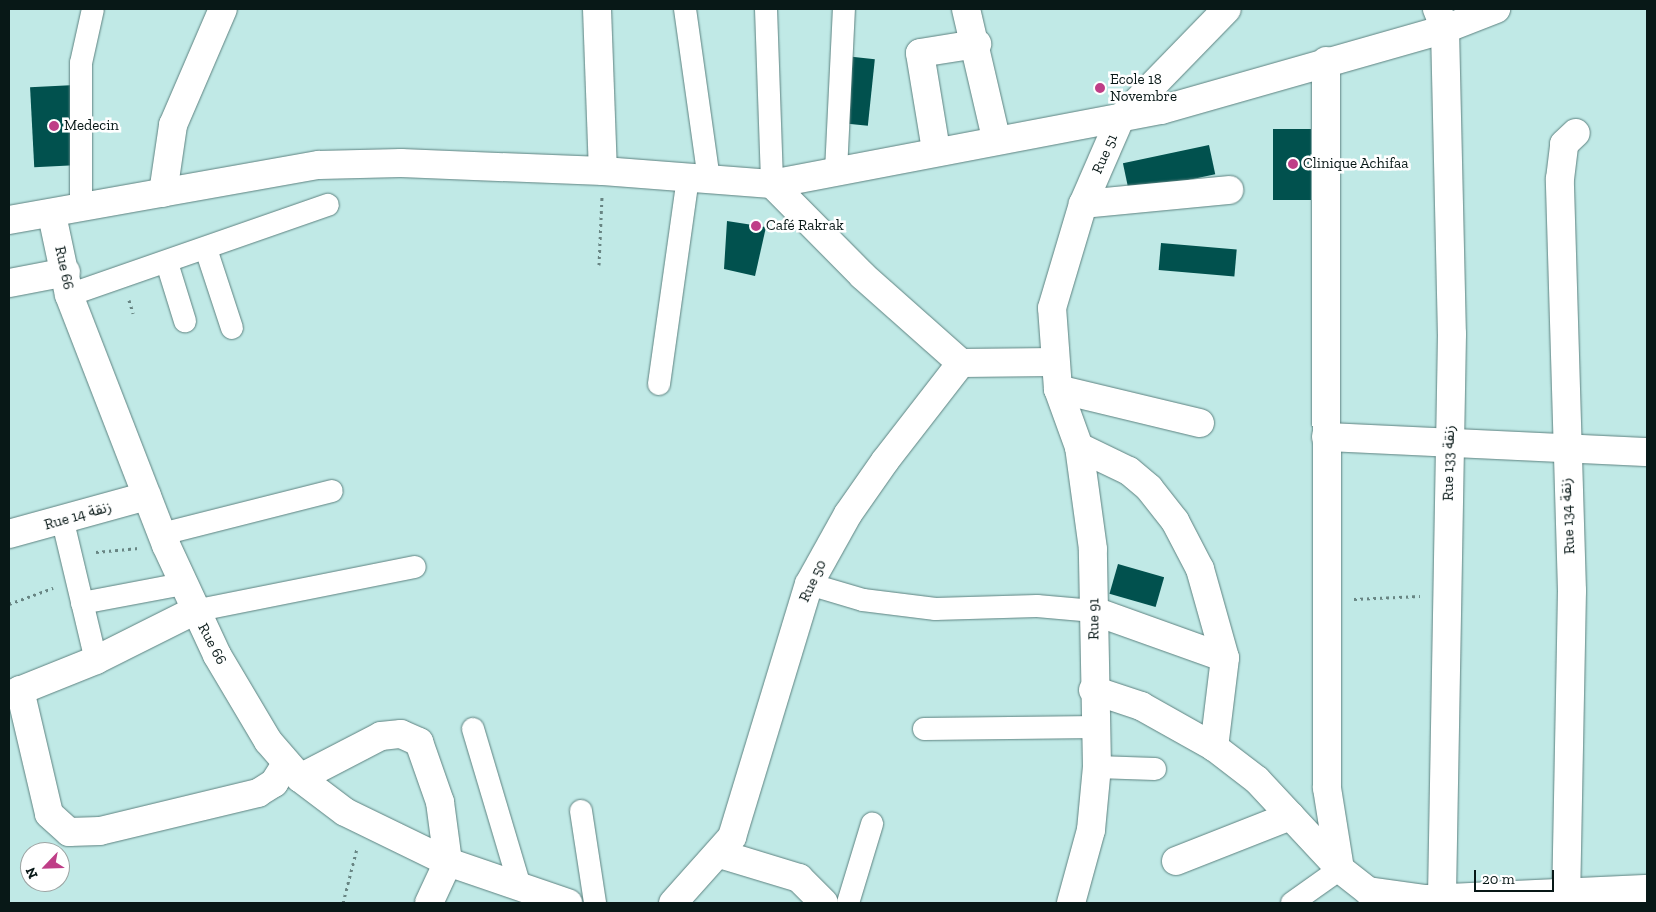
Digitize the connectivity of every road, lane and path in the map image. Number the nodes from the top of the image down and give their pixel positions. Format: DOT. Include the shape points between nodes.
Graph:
graph roads {
  1 [pos="92,9"];
  2 [pos="223,9"];
  3 [pos="597,9"];
  4 [pos="686,9"];
  5 [pos="766,9"];
  6 [pos="844,9"];
  7 [pos="966,9"];
  8 [pos="1227,9"];
  9 [pos="1496,9"];
  10 [pos="1441,19"];
  11 [pos="977,44"];
  12 [pos="1326,61"];
  13 [pos="1120,119"];
  14 [pos="1576,134"];
  15 [pos="996,138"];
  16 [pos="936,150"];
  17 [pos="603,171"];
  18 [pos="836,171"];
  19 [pos="699,178"];
  20 [pos="772,184"];
  21 [pos="1229,190"];
  22 [pos="163,193"];
  23 [pos="1083,204"];
  24 [pos="328,205"];
  25 [pos="81,208"];
  26 [pos="52,215"];
  27 [pos="9,220"];
  28 [pos="206,249"];
  29 [pos="167,263"];
  30 [pos="599,264"];
  31 [pos="9,284"];
  32 [pos="68,284"];
  33 [pos="185,321"];
  34 [pos="232,328"];
  35 [pos="1053,349"];
  36 [pos="961,363"];
  37 [pos="659,384"];
  38 [pos="1058,389"];
  39 [pos="1200,423"];
  40 [pos="1326,437"];
  41 [pos="1449,445"];
  42 [pos="1079,447"];
  43 [pos="1564,448"];
  44 [pos="1647,452"];
  45 [pos="332,490"];
  46 [pos="147,496"];
  47 [pos="63,522"];
  48 [pos="9,534"];
  49 [pos="164,540"];
  50 [pos="70,555"];
  51 [pos="415,567"];
  52 [pos="76,580"];
  53 [pos="183,584"];
  54 [pos="810,584"];
  55 [pos="1445,594"];
  56 [pos="1326,600"];
  57 [pos="9,604"];
  58 [pos="82,604"];
  59 [pos="194,611"];
  60 [pos="1094,611"];
  61 [pos="1225,658"];
  62 [pos="96,660"];
  63 [pos="1093,690"];
  64 [pos="14,693"];
  65 [pos="1097,727"];
  66 [pos="473,729"];
  67 [pos="924,729"];
  68 [pos="1214,747"];
  69 [pos="1097,767"];
  70 [pos="1154,769"];
  71 [pos="293,771"];
  72 [pos="581,810"];
  73 [pos="1290,816"];
  74 [pos="363,821"];
  75 [pos="872,824"];
  76 [pos="720,854"];
  77 [pos="1176,861"];
  78 [pos="448,862"];
  79 [pos="1340,869"];
  80 [pos="520,887"];
  81 [pos="1647,889"];
  82 [pos="1442,897"];
  83 [pos="1566,900"];
  84 [pos="342,903"];
  85 [pos="429,903"];
  86 [pos="568,903"];
  87 [pos="596,903"];
  88 [pos="673,903"];
  89 [pos="824,903"];
  90 [pos="848,903"];
  91 [pos="1071,903"];
  92 [pos="1292,903"];
  1 -- 25 [label="street" via="81,63"];
  2 -- 22 [label="street" via="173,125"];
  3 -- 17 [label="street"];
  4 -- 19 [label="street"];
  5 -- 20 [label="street"];
  6 -- 18 [label="street"];
  7 -- 11 [label="street"];
  8 -- 13 [label="street, Rue 51"];
  9 -- 10 [label="street"];
  10 -- 12 [label="street"];
  10 -- 41 [label="street, Rue 133 زنقة" via="1452,334"];
  11 -- 15 [label="street"];
  11 -- 16 [label="street" via="920,53"];
  12 -- 13 [label="street"];
  12 -- 40 [label="street"];
  13 -- 15 [label="street"];
  13 -- 23 [label="street, Rue 51"];
  14 -- 43 [label="street, Rue 134 زنقة" via="1564,144 1561,163"];
  15 -- 16 [label="street"];
  16 -- 18 [label="street"];
  17 -- 19 [label="street"];
  17 -- 22 [label="street" via="401,163 319,165"];
  17 -- 30 [label="path"];
  18 -- 20 [label="street"];
  19 -- 20 [label="street"];
  19 -- 37 [label="street"];
  20 -- 36 [label="street" via="863,276"];
  21 -- 23 [label="street"];
  22 -- 25 [label="street"];
  23 -- 35 [label="street, Rue 51" via="1060,273"];
  24 -- 28 [label="street"];
  25 -- 26 [label="street"];
  26 -- 27 [label="street"];
  26 -- 32 [label="street, Rue 66"];
  28 -- 29 [label="street"];
  28 -- 34 [label="street"];
  29 -- 32 [label="street"];
  29 -- 33 [label="street"];
  31 -- 32 [label="street"];
  32 -- 46 [label="street, Rue 66"];
  35 -- 36 [label="street"];
  35 -- 38 [label="street, Rue 91"];
  36 -- 54 [label="street, Rue 50" via="848,514"];
  38 -- 39 [label="street"];
  38 -- 42 [label="street, Rue 91"];
  40 -- 41 [label="street"];
  40 -- 56 [label="street"];
  41 -- 43 [label="street"];
  41 -- 55 [label="street, Rue 133 زنقة"];
  42 -- 60 [label="street, Rue 91" via="1092,520"];
  42 -- 61 [label="street" via="1129,471 1175,521 1200,569"];
  43 -- 44 [label="street"];
  43 -- 83 [label="street, Rue 134 زنقة" via="1572,591"];
  45 -- 49 [label="street"];
  46 -- 47 [label="street, Rue 14 زنقة"];
  46 -- 49 [label="street, Rue 66"];
  47 -- 48 [label="street, Rue 14 زنقة"];
  47 -- 50 [label="street"];
  49 -- 50 [label="path"];
  49 -- 53 [label="street, Rue 66"];
  50 -- 52 [label="street"];
  51 -- 59 [label="street"];
  52 -- 57 [label="path"];
  52 -- 58 [label="street"];
  53 -- 58 [label="street"];
  53 -- 59 [label="street, Rue 66"];
  54 -- 60 [label="street" via="863,600 935,610 1037,606"];
  54 -- 76 [label="street, Rue 50" via="743,810"];
  55 -- 56 [label="path"];
  55 -- 82 [label="street, Rue 133 زنقة"];
  56 -- 79 [label="street" via="1327,788"];
  58 -- 62 [label="street"];
  59 -- 62 [label="street"];
  59 -- 71 [label="street, Rue 66" via="249,710"];
  60 -- 61 [label="street"];
  60 -- 63 [label="street, Rue 91"];
  61 -- 68 [label="street"];
  62 -- 64 [label="street"];
  63 -- 65 [label="street, Rue 91"];
  63 -- 68 [label="street" via="1141,706"];
  64 -- 71 [label="street" via="49,814 69,832 100,831 258,793"];
  65 -- 67 [label="street"];
  65 -- 69 [label="street, Rue 91"];
  66 -- 80 [label="street"];
  68 -- 73 [label="street" via="1257,780"];
  69 -- 70 [label="street"];
  69 -- 91 [label="street, Rue 91" via="1091,830"];
  71 -- 74 [label="street, Rue 66"];
  71 -- 78 [label="street" via="381,736 413,738 427,757 440,802"];
  72 -- 87 [label="street"];
  73 -- 77 [label="street"];
  73 -- 79 [label="street"];
  74 -- 78 [label="street, Rue 66"];
  74 -- 84 [label="path"];
  75 -- 90 [label="street"];
  76 -- 88 [label="street, Rue 50"];
  76 -- 89 [label="street" via="799,878"];
  78 -- 80 [label="street, Rue 66"];
  78 -- 85 [label="street"];
  79 -- 82 [label="street" via="1368,891 1387,897"];
  79 -- 92 [label="street"];
  80 -- 86 [label="street, Rue 66"];
  81 -- 83 [label="street"];
  82 -- 83 [label="street"];
}
